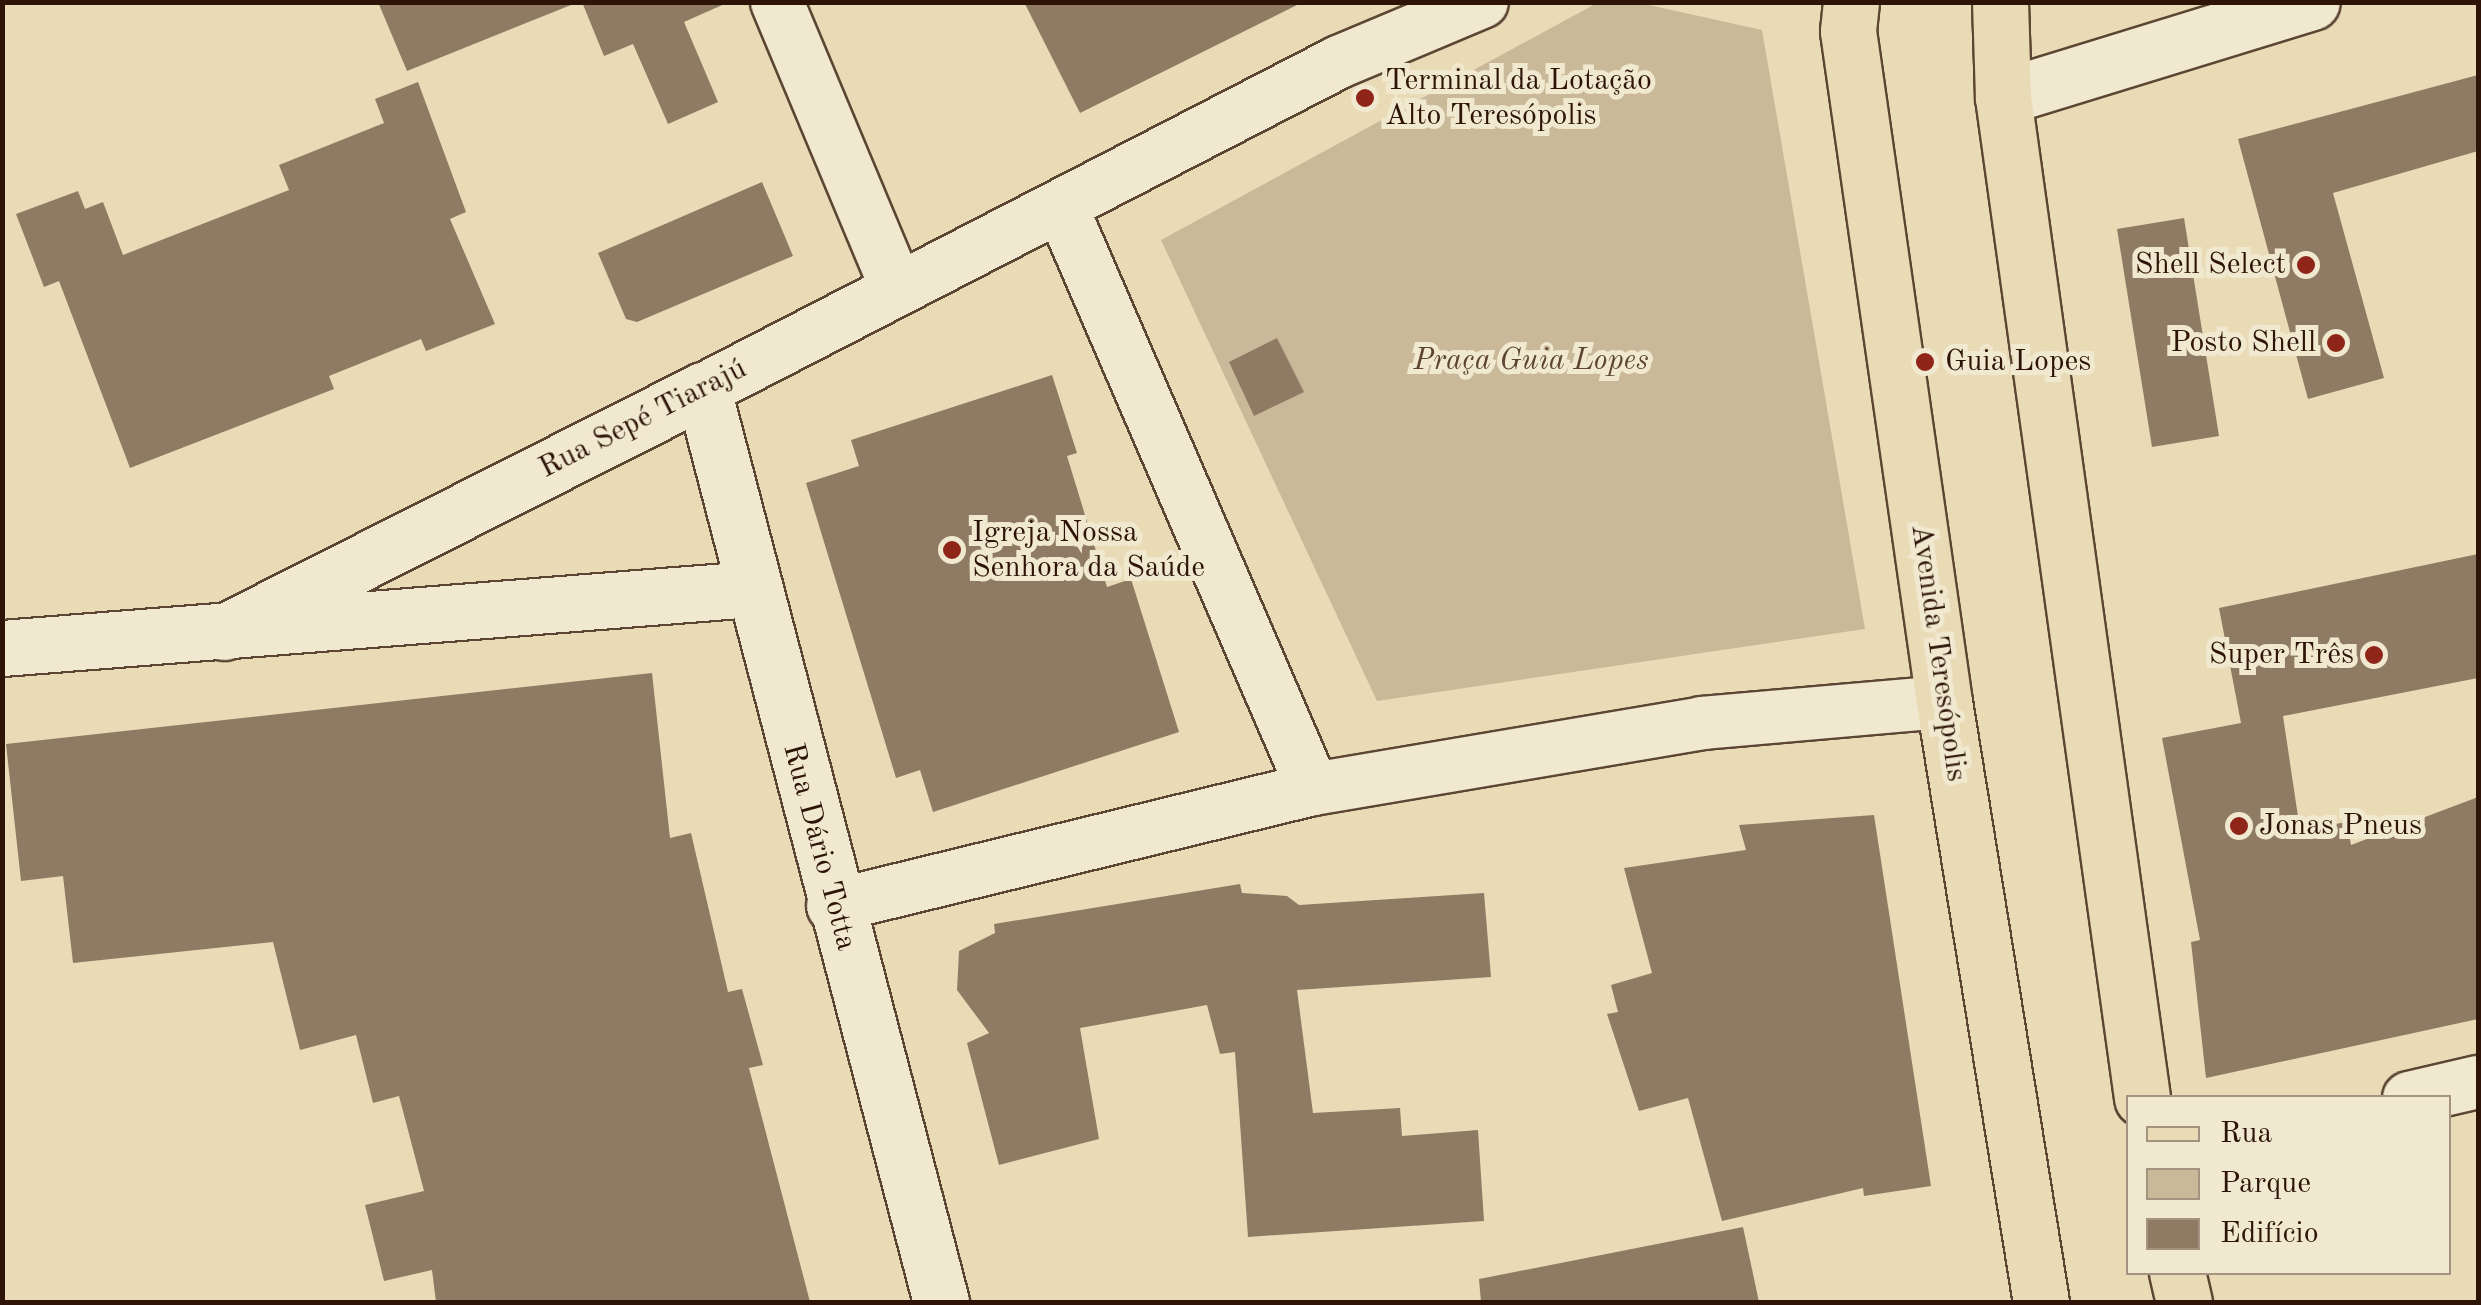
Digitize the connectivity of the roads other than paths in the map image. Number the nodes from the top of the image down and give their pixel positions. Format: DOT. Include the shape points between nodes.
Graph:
graph roads {
  1 [pos="777,2"];
  2 [pos="1482,2"];
  3 [pos="1851,2"];
  4 [pos="2000,2"];
  5 [pos="2312,2"];
  6 [pos="2003,97"];
  7 [pos="1062,208"];
  8 [pos="895,284"];
  9 [pos="702,390"];
  10 [pos="752,589"];
  11 [pos="224,632"];
  12 [pos="2,648"];
  13 [pos="1944,702"];
  14 [pos="1314,789"];
  15 [pos="833,906"];
  16 [pos="2478,1082"];
  17 [pos="2142,1095"];
  18 [pos="2422,1095"];
  19 [pos="2178,1275"];
  20 [pos="941,1302"];
  21 [pos="2042,1302"];
  22 [pos="2184,1302"];
  1 -- 8 [label="street"];
  2 -- 7 [label="street" via="1339,62"];
  3 -- 13 [label="main road, Avenida Teresópolis" via="1848,31"];
  4 -- 6 [label="main road"];
  5 -- 6 [label="street"];
  6 -- 17 [label="main road"];
  7 -- 8 [label="street, Rua Sepé Tiarajú"];
  7 -- 14 [label="street"];
  8 -- 9 [label="street, Rua Sepé Tiarajú"];
  9 -- 10 [label="street, Rua Dário Totta"];
  9 -- 11 [label="street, Rua Sepé Tiarajú"];
  10 -- 11 [label="street, Rua Sepé Tiarajú"];
  10 -- 15 [label="street, Rua Dário Totta"];
  11 -- 12 [label="street, Rua Sepé Tiarajú"];
  13 -- 14 [label="street" via="1702,723"];
  13 -- 21 [label="main road, Avenida Teresópolis"];
  14 -- 15 [label="street"];
  15 -- 20 [label="street, Rua Dário Totta"];
  16 -- 18 [label="street"];
  19 -- 22 [label="main road"];
}
